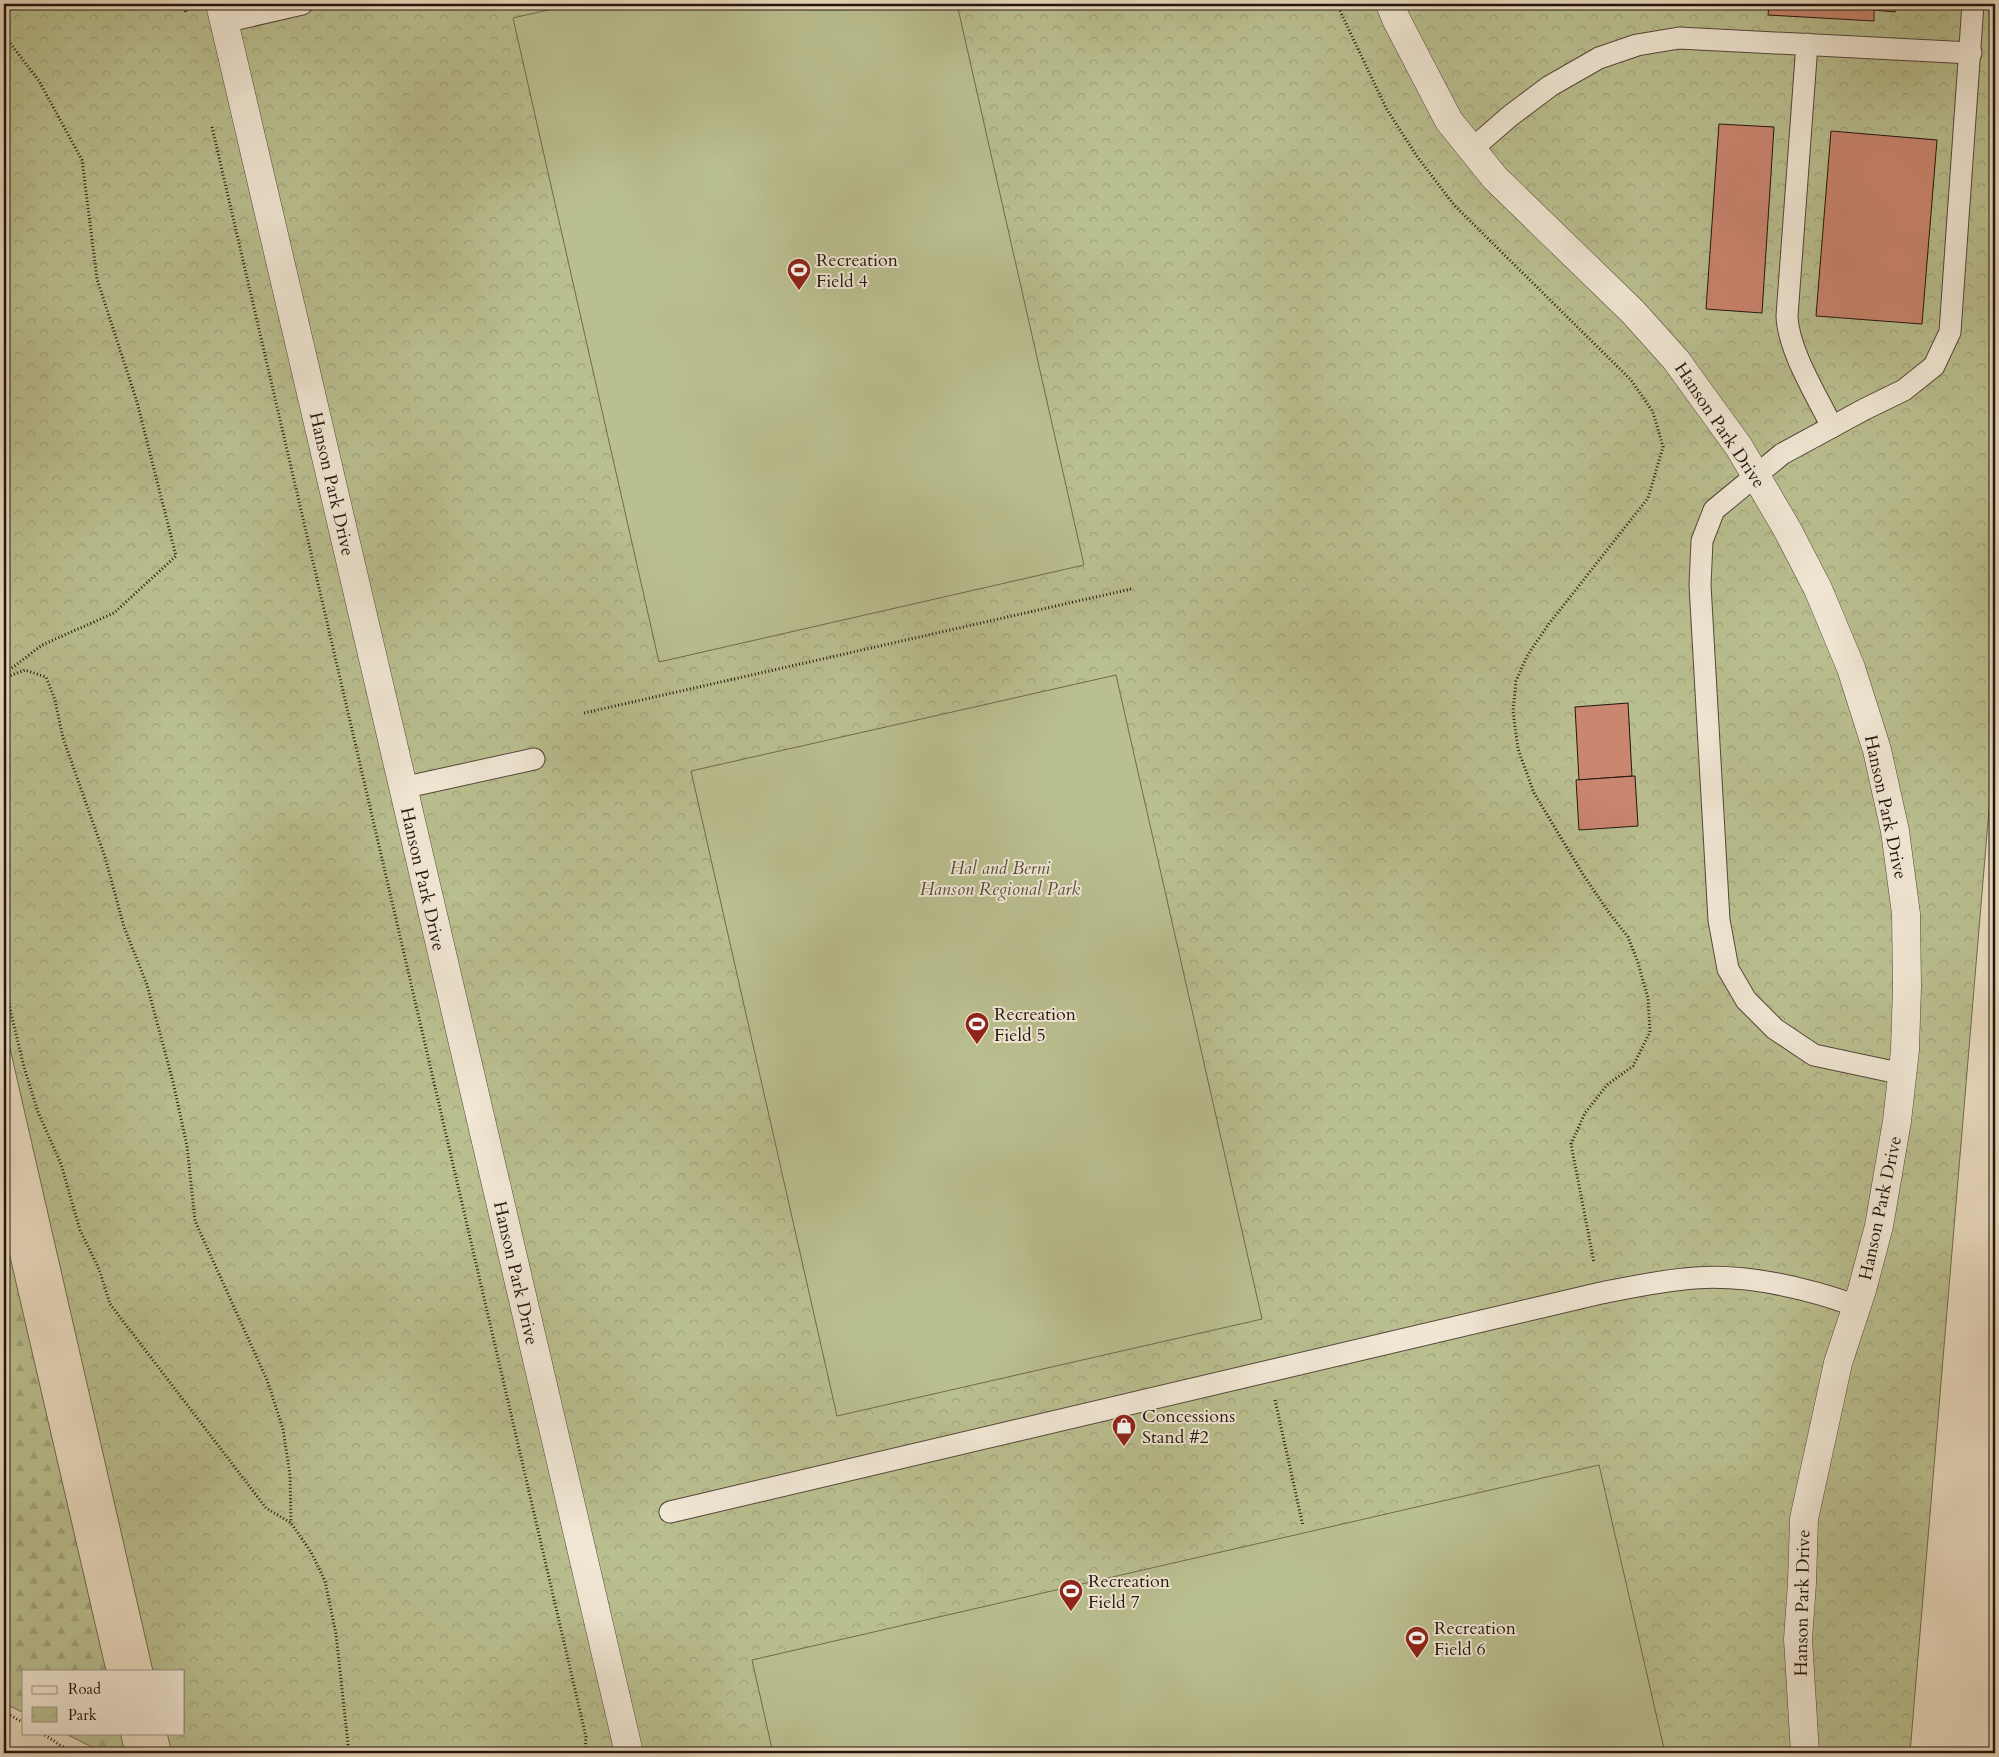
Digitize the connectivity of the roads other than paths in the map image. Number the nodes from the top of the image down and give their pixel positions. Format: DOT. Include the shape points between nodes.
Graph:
graph roads {
  1 [pos="302,4"];
  2 [pos="1390,4"];
  3 [pos="1973,4"];
  4 [pos="222,13"];
  5 [pos="1807,44"];
  6 [pos="1971,52"];
  7 [pos="1472,149"];
  8 [pos="1832,427"];
  9 [pos="1756,475"];
  10 [pos="534,759"];
  11 [pos="402,788"];
  12 [pos="1903,1074"];
  13 [pos="1857,1306"];
  14 [pos="670,1512"];
  15 [pos="629,1753"];
  16 [pos="1805,1753"];
  1 -- 4 [label="lane"];
  2 -- 7 [label="street, Hanson Park Drive" via="1449,121"];
  3 -- 6 [label="lane"];
  4 -- 11 [label="street, Hanson Park Drive"];
  5 -- 6 [label="lane"];
  5 -- 7 [label="lane" via="1679,38 1630,48 1599,58 1550,86"];
  5 -- 8 [label="lane" via="1786,316 1792,345"];
  6 -- 8 [label="lane" via="1950,332 1934,366 1904,390"];
  7 -- 9 [label="street, Hanson Park Drive" via="1495,178 1633,312 1676,360 1739,446"];
  8 -- 9 [label="lane" via="1782,454"];
  9 -- 12 [label="street, Hanson Park Drive" via="1818,589 1851,668 1877,750 1894,831 1906,914"];
  9 -- 12 [label="lane" via="1714,510 1702,541 1700,585 1718,920 1728,969 1746,1000 1775,1028 1814,1055"];
  10 -- 11 [label="lane"];
  11 -- 15 [label="street, Hanson Park Drive"];
  12 -- 13 [label="street, Hanson Park Drive" via="1879,1226"];
  13 -- 14 [label="lane" via="1817,1292 1745,1279 1697,1278 1652,1283"];
  13 -- 16 [label="street, Hanson Park Drive" via="1838,1363 1804,1519 1798,1639"];
}
